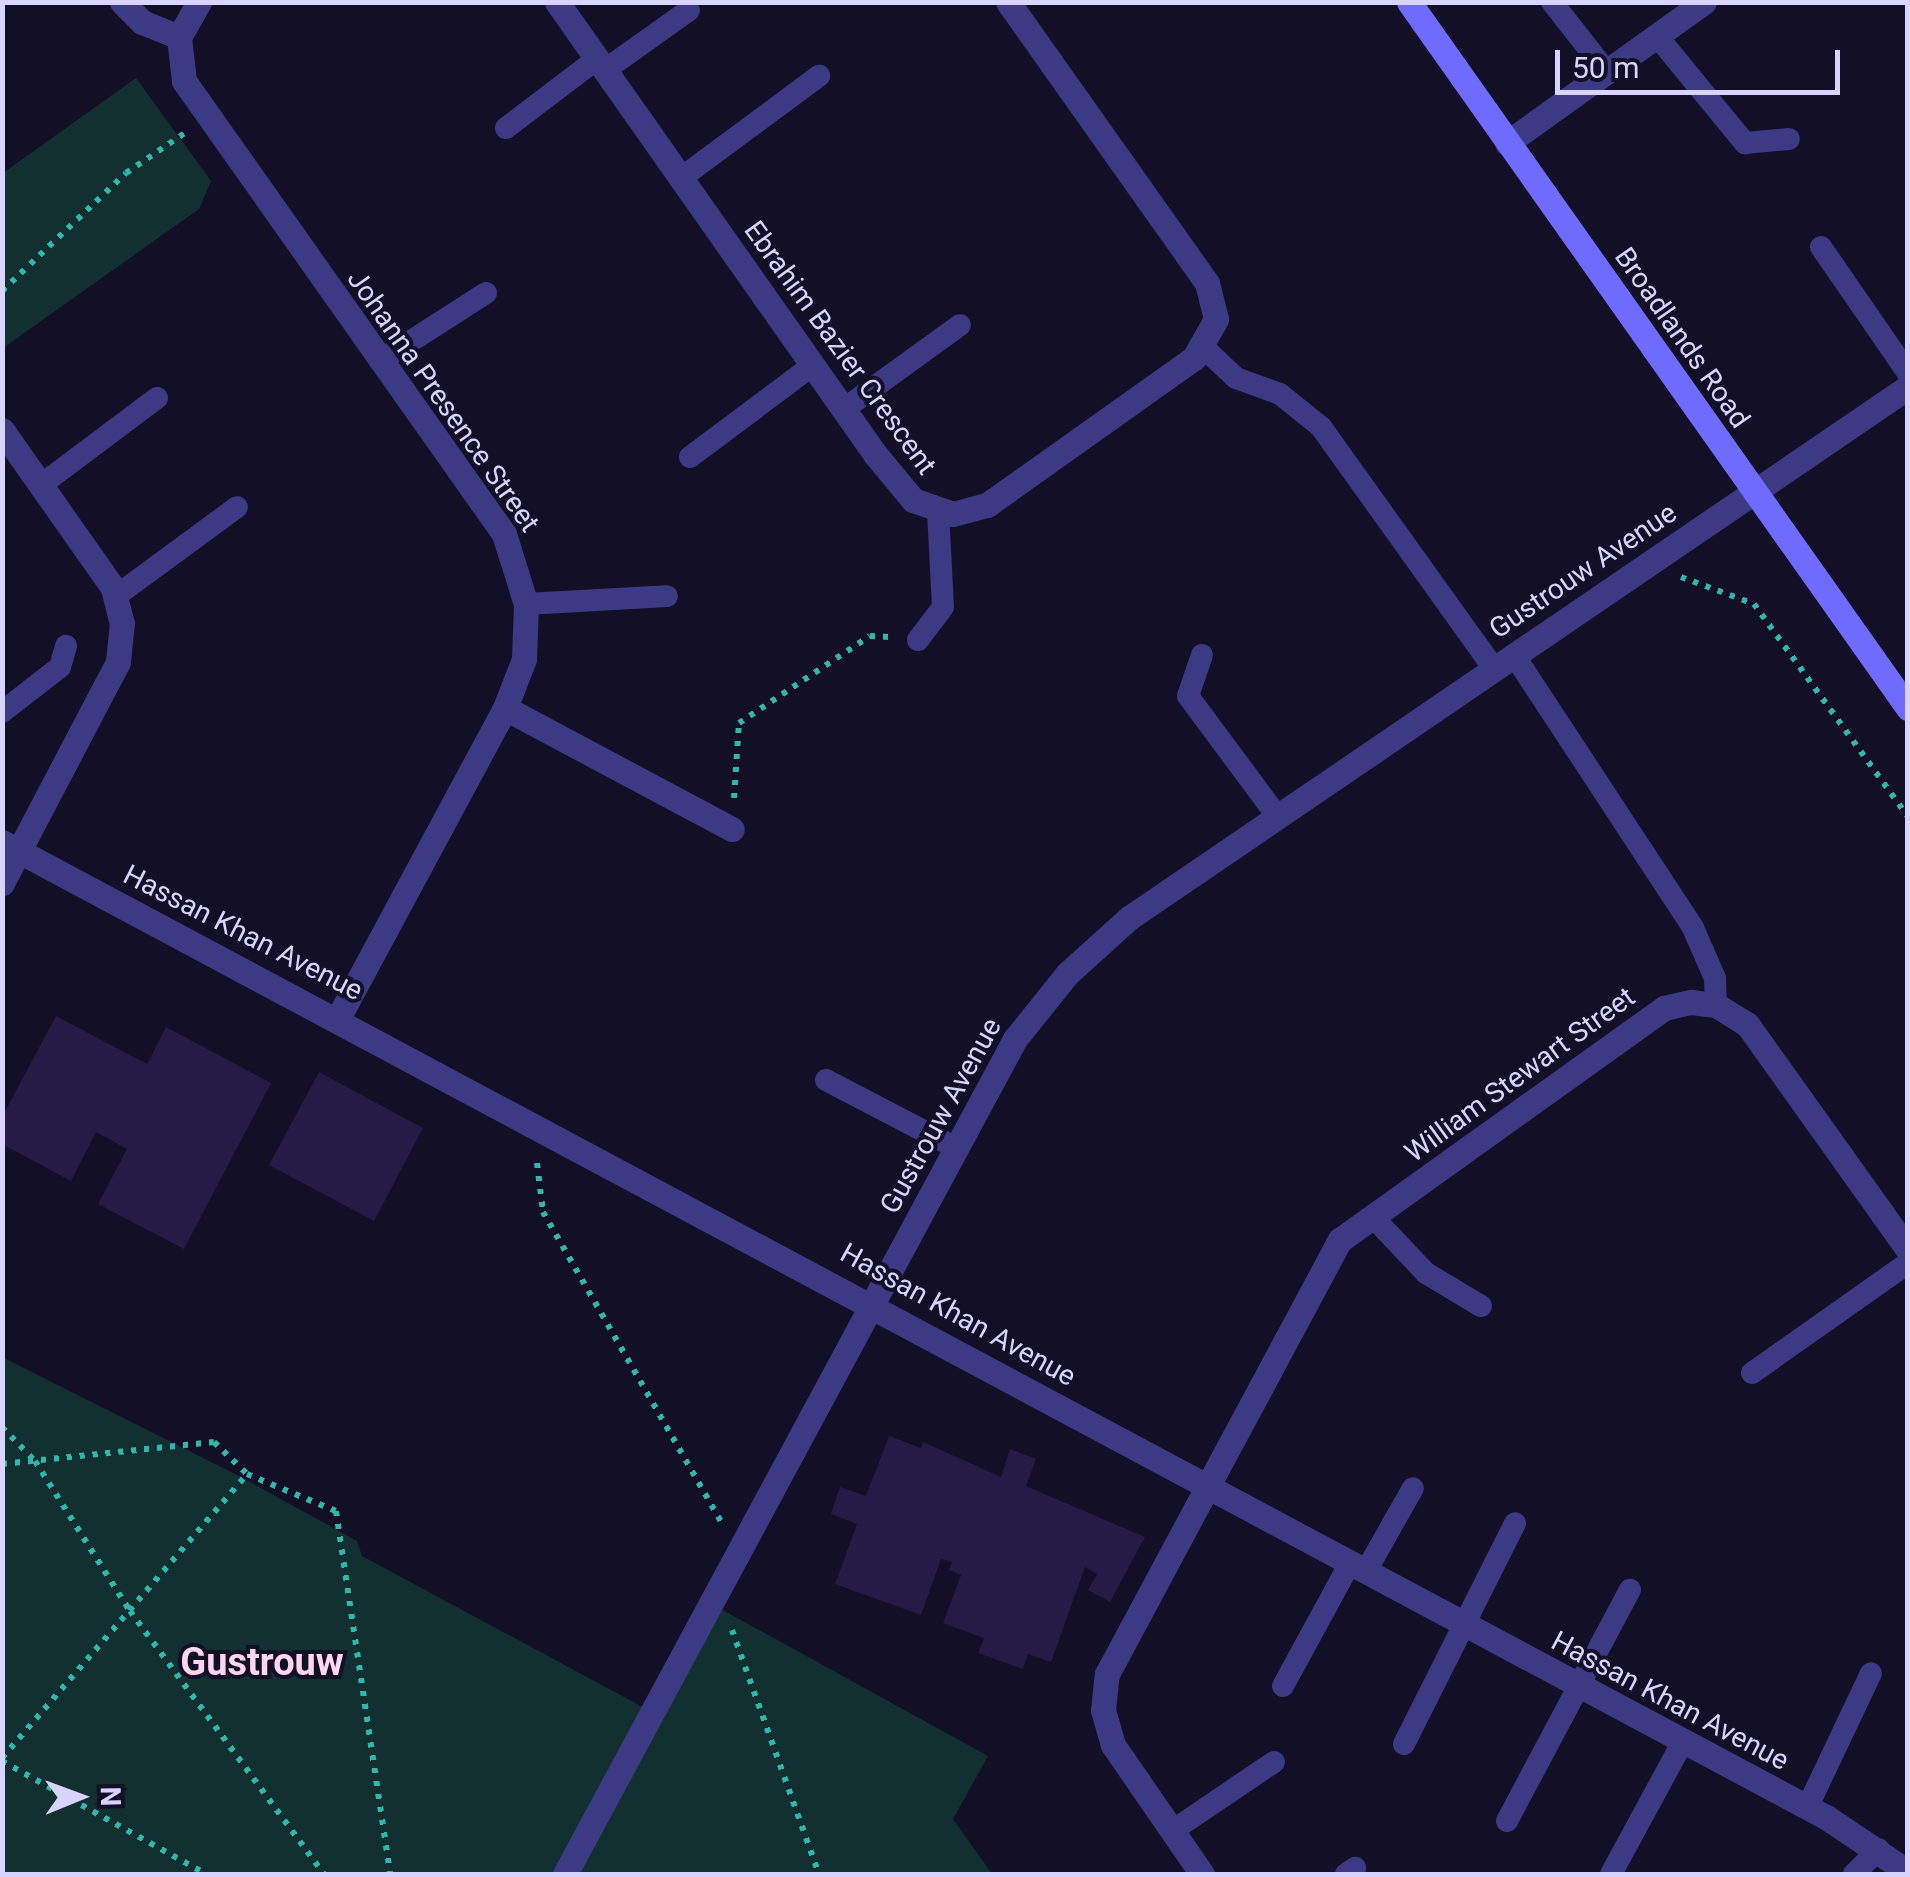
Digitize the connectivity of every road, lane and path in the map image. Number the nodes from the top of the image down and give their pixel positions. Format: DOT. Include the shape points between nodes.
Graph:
graph roads {
  1 [pos="122,2"];
  2 [pos="199,2"];
  3 [pos="557,2"];
  4 [pos="1008,2"];
  5 [pos="1409,2"];
  6 [pos="1552,2"];
  7 [pos="1704,2"];
  8 [pos="689,10"];
  9 [pos="1657,36"];
  10 [pos="179,37"];
  11 [pos="601,64"];
  12 [pos="1606,71"];
  13 [pos="819,76"];
  14 [pos="208,118"];
  15 [pos="506,128"];
  16 [pos="1789,139"];
  17 [pos="1507,143"];
  18 [pos="681,178"];
  19 [pos="1822,247"];
  20 [pos="2,292"];
  21 [pos="486,294"];
  22 [pos="960,325"];
  23 [pos="1204,348"];
  24 [pos="380,362"];
  25 [pos="813,365"];
  26 [pos="1908,373"];
  27 [pos="1908,388"];
  28 [pos="156,398"];
  29 [pos="844,409"];
  30 [pos="2,430"];
  31 [pos="690,457"];
  32 [pos="41,485"];
  33 [pos="1754,491"];
  34 [pos="237,507"];
  35 [pos="938,512"];
  36 [pos="1640,569"];
  37 [pos="116,596"];
  38 [pos="667,596"];
  39 [pos="526,604"];
  40 [pos="918,640"];
  41 [pos="66,646"];
  42 [pos="1202,655"];
  43 [pos="1504,662"];
  44 [pos="506,708"];
  45 [pos="1908,708"];
  46 [pos="2,712"];
  47 [pos="1278,817"];
  48 [pos="1908,817"];
  49 [pos="732,829"];
  50 [pos="11,847"];
  51 [pos="2,884"];
  52 [pos="1716,1006"];
  53 [pos="339,1016"];
  54 [pos="826,1080"];
  55 [pos="532,1122"];
  56 [pos="956,1148"];
  57 [pos="1373,1217"];
  58 [pos="1908,1250"];
  59 [pos="1908,1263"];
  60 [pos="874,1302"];
  61 [pos="1481,1306"];
  62 [pos="1752,1373"];
  63 [pos="2,1427"];
  64 [pos="35,1460"];
  65 [pos="2,1464"];
  66 [pos="247,1474"];
  67 [pos="1210,1487"];
  68 [pos="1412,1488"];
  69 [pos="1516,1523"];
  70 [pos="739,1552"];
  71 [pos="1358,1567"];
  72 [pos="1630,1590"];
  73 [pos="130,1611"];
  74 [pos="733,1618"];
  75 [pos="1466,1626"];
  76 [pos="1871,1673"];
  77 [pos="1576,1685"];
  78 [pos="1283,1686"];
  79 [pos="1682,1743"];
  80 [pos="1404,1744"];
  81 [pos="2,1760"];
  82 [pos="1274,1762"];
  83 [pos="1807,1808"];
  84 [pos="1507,1821"];
  85 [pos="1172,1832"];
  86 [pos="1879,1850"];
  87 [pos="1908,1872"];
  88 [pos="206,1874"];
  89 [pos="324,1874"];
  90 [pos="390,1874"];
  91 [pos="565,1874"];
  92 [pos="819,1874"];
  93 [pos="1202,1874"];
  94 [pos="1611,1874"];
  95 [pos="1854,1874"];
  1 -- 10 [label="street" via="142,22"];
  2 -- 10 [label="street"];
  3 -- 11 [label="street, Ebrahim Bazier Crescent"];
  4 -- 23 [label="street" via="1207,283 1216,319"];
  5 -- 17 [label="main road, Broadlands Road"];
  6 -- 12 [label="lane"];
  7 -- 9 [label="street"];
  8 -- 11 [label="lane"];
  9 -- 12 [label="street"];
  9 -- 16 [label="lane" via="1745,143"];
  10 -- 14 [label="street, Johanna Presence Street" via="184,81"];
  11 -- 15 [label="lane"];
  11 -- 18 [label="street, Ebrahim Bazier Crescent"];
  12 -- 17 [label="street"];
  13 -- 18 [label="lane"];
  14 -- 20 [label="path" via="126,172"];
  14 -- 24 [label="street, Johanna Presence Street"];
  17 -- 33 [label="main road, Broadlands Road"];
  18 -- 25 [label="street, Ebrahim Bazier Crescent"];
  19 -- 26 [label="lane"];
  21 -- 24 [label="lane"];
  22 -- 29 [label="lane"];
  23 -- 35 [label="street, Ebrahim Bazier Crescent" via="987,505"];
  23 -- 43 [label="lane" via="1236,378 1280,394 1322,427"];
  24 -- 39 [label="street, Johanna Presence Street" via="504,534"];
  25 -- 29 [label="street, Ebrahim Bazier Crescent"];
  25 -- 31 [label="lane"];
  27 -- 33 [label="street, Gustrouw Avenue"];
  28 -- 32 [label="lane"];
  29 -- 35 [label="street, Ebrahim Bazier Crescent" via="913,500"];
  30 -- 32 [label="street"];
  32 -- 37 [label="street"];
  33 -- 36 [label="street, Gustrouw Avenue"];
  33 -- 45 [label="main road, Broadlands Road"];
  34 -- 37 [label="lane"];
  35 -- 40 [label="lane" via="943,607"];
  36 -- 43 [label="street, Gustrouw Avenue"];
  36 -- 48 [label="path" via="1721,585 1754,604"];
  37 -- 50 [label="street" via="118,662"];
  38 -- 39 [label="lane"];
  39 -- 44 [label="street, Johanna Presence Street" via="524,659"];
  40 -- 49 [label="path" via="870,636 739,723"];
  41 -- 46 [label="lane" via="48,679"];
  42 -- 47 [label="lane" via="1188,696"];
  43 -- 47 [label="street, Gustrouw Avenue"];
  43 -- 52 [label="lane" via="1693,928 1715,978"];
  44 -- 49 [label="street"];
  44 -- 53 [label="street, Johanna Presence Street"];
  47 -- 56 [label="street, Gustrouw Avenue" via="1129,918 1067,974 1015,1039"];
  50 -- 51 [label="street"];
  50 -- 53 [label="street, Hassan Khan Avenue"];
  52 -- 57 [label="street, William Stewart Street" via="1664,1008"];
  52 -- 58 [label="street" via="1747,1024"];
  53 -- 55 [label="street, Hassan Khan Avenue"];
  54 -- 56 [label="lane"];
  55 -- 60 [label="street, Hassan Khan Avenue"];
  55 -- 70 [label="path" via="543,1212"];
  56 -- 60 [label="street, Gustrouw Avenue"];
  57 -- 61 [label="lane" via="1426,1273"];
  57 -- 67 [label="street, William Stewart Street" via="1340,1240"];
  59 -- 62 [label="lane"];
  60 -- 67 [label="street, Hassan Khan Avenue"];
  60 -- 70 [label="street, Gustrouw Avenue"];
  63 -- 64 [label="path"];
  64 -- 65 [label="path"];
  64 -- 66 [label="path" via="214,1442"];
  64 -- 73 [label="path"];
  66 -- 73 [label="path"];
  66 -- 90 [label="path" via="336,1512"];
  67 -- 71 [label="street, Hassan Khan Avenue"];
  67 -- 85 [label="street, William Stewart Street" via="1113,1658 1104,1692 1113,1745"];
  68 -- 71 [label="lane"];
  69 -- 75 [label="lane"];
  70 -- 91 [label="street, Gustrouw Avenue"];
  71 -- 75 [label="street, Hassan Khan Avenue"];
  71 -- 78 [label="lane"];
  72 -- 77 [label="lane"];
  73 -- 81 [label="path"];
  73 -- 89 [label="path"];
  74 -- 92 [label="path" via="732,1635"];
  75 -- 77 [label="street, Hassan Khan Avenue"];
  75 -- 80 [label="lane"];
  76 -- 83 [label="lane"];
  77 -- 79 [label="street, Hassan Khan Avenue"];
  77 -- 84 [label="lane"];
  79 -- 83 [label="street, Hassan Khan Avenue"];
  79 -- 94 [label="lane"];
  81 -- 88 [label="path"];
  82 -- 85 [label="lane"];
  83 -- 86 [label="street, Hassan Khan Avenue"];
  85 -- 93 [label="street, William Stewart Street"];
  86 -- 87 [label="street, Hassan Khan Avenue"];
  86 -- 95 [label="lane"];
}
